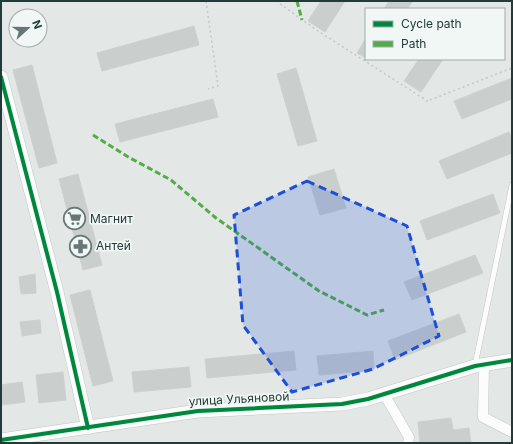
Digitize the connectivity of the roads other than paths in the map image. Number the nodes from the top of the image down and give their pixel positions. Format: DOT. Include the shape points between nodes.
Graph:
graph roads {
  1 [pos="1,77"];
  2 [pos="512,185"];
  3 [pos="512,360"];
  4 [pos="479,365"];
  5 [pos="384,394"];
  6 [pos="88,428"];
  7 [pos="512,432"];
  8 [pos="1,440"];
  9 [pos="408,443"];
  1 -- 6 [label="street" via="61,306"];
  2 -- 4 [label="lane"];
  3 -- 4 [label="street, улица Ульяновой"];
  4 -- 5 [label="street, улица Ульяновой"];
  4 -- 7 [label="street" via="483,417"];
  5 -- 6 [label="street, улица Ульяновой" via="342,404 198,411"];
  5 -- 9 [label="street" via="409,437"];
  6 -- 8 [label="street, улица Ульяновой"];
}
